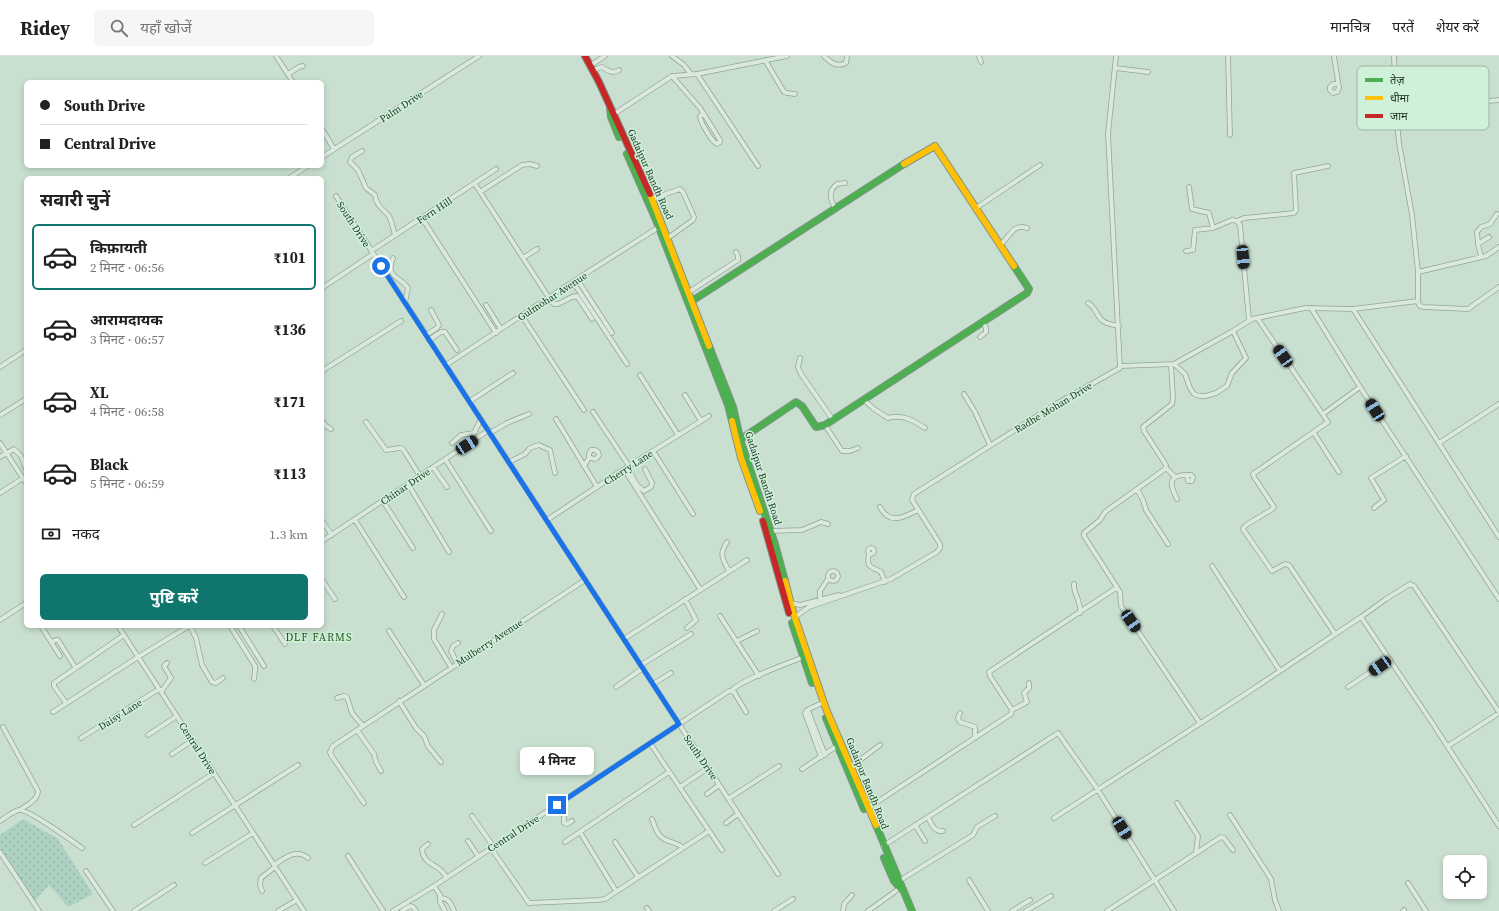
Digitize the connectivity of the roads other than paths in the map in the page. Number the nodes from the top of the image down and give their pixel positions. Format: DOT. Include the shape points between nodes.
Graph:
graph roads {
  1 [pos="276,56"];
  2 [pos="479,56"];
  3 [pos="585,56"];
  4 [pos="605,56"];
  5 [pos="672,56"];
  6 [pos="787,56"];
  7 [pos="824,56"];
  8 [pos="847,56"];
  9 [pos="979,56"];
  10 [pos="1116,56"];
  11 [pos="1228,56"];
  12 [pos="1334,56"];
  13 [pos="1394,56"];
  14 [pos="768,59"];
  15 [pos="982,62"];
  16 [pos="303,66"];
  17 [pos="1394,66"];
  18 [pos="592,68"];
  19 [pos="1115,68"];
  20 [pos="620,70"];
  21 [pos="1148,72"];
  22 [pos="288,74"];
  23 [pos="691,74"];
  24 [pos="697,74"];
  25 [pos="672,76"];
  26 [pos="292,80"];
  27 [pos="1337,84"];
  28 [pos="794,94"];
  29 [pos="1499,100"];
  30 [pos="1489,101"];
  31 [pos="610,108"];
  32 [pos="614,114"];
  33 [pos="703,114"];
  34 [pos="1398,130"];
  35 [pos="324,132"];
  36 [pos="1230,135"];
  37 [pos="334,149"];
  38 [pos="362,151"];
  39 [pos="324,156"];
  40 [pos="1040,165"];
  41 [pos="537,166"];
  42 [pos="758,166"];
  43 [pos="1328,166"];
  44 [pos="305,168"];
  45 [pos="496,169"];
  46 [pos="292,176"];
  47 [pos="846,183"];
  48 [pos="475,184"];
  49 [pos="1189,187"];
  50 [pos="480,192"];
  51 [pos="336,196"];
  52 [pos="652,199"];
  53 [pos="976,208"];
  54 [pos="835,209"];
  55 [pos="1497,214"];
  56 [pos="422,218"];
  57 [pos="1238,220"];
  58 [pos="659,227"];
  59 [pos="1027,228"];
  60 [pos="1213,228"];
  61 [pos="396,235"];
  62 [pos="1490,236"];
  63 [pos="668,238"];
  64 [pos="1478,244"];
  65 [pos="1000,245"];
  66 [pos="1499,247"];
  67 [pos="537,249"];
  68 [pos="1186,251"];
  69 [pos="372,252"];
  70 [pos="736,252"];
  71 [pos="1482,257"];
  72 [pos="393,258"];
  73 [pos="523,258"];
  74 [pos="1418,272"];
  75 [pos="575,280"];
  76 [pos="324,287"];
  77 [pos="1499,287"];
  78 [pos="689,292"];
  79 [pos="549,298"];
  80 [pos="692,301"];
  81 [pos="1417,301"];
  82 [pos="405,302"];
  83 [pos="1088,303"];
  84 [pos="486,305"];
  85 [pos="1311,308"];
  86 [pos="1353,309"];
  87 [pos="431,310"];
  88 [pos="522,316"];
  89 [pos="1258,319"];
  90 [pos="401,320"];
  91 [pos="592,320"];
  92 [pos="1249,320"];
  93 [pos="983,322"];
  94 [pos="1119,326"];
  95 [pos="502,329"];
  96 [pos="1233,331"];
  97 [pos="496,333"];
  98 [pos="612,333"];
  99 [pos="426,335"];
  100 [pos="980,337"];
  101 [pos="429,340"];
  102 [pos="457,350"];
  103 [pos="24,351"];
  104 [pos="800,358"];
  105 [pos="627,364"];
  106 [pos="1173,365"];
  107 [pos="446,366"];
  108 [pos="1121,366"];
  109 [pos="0,367"];
  110 [pos="324,370"];
  111 [pos="513,373"];
  112 [pos="640,375"];
  113 [pos="1360,387"];
  114 [pos="964,394"];
  115 [pos="685,395"];
  116 [pos="24,400"];
  117 [pos="864,400"];
  118 [pos="470,401"];
  119 [pos="1499,404"];
  120 [pos="584,410"];
  121 [pos="593,412"];
  122 [pos="529,414"];
  123 [pos="1323,414"];
  124 [pos="0,415"];
  125 [pos="709,416"];
  126 [pos="481,419"];
  127 [pos="556,419"];
  128 [pos="834,420"];
  129 [pos="702,421"];
  130 [pos="366,422"];
  131 [pos="324,423"];
  132 [pos="825,425"];
  133 [pos="925,428"];
  134 [pos="331,429"];
  135 [pos="490,432"];
  136 [pos="1314,432"];
  137 [pos="678,435"];
  138 [pos="741,441"];
  139 [pos="0,443"];
  140 [pos="452,443"];
  141 [pos="1439,443"];
  142 [pos="990,445"];
  143 [pos="858,448"];
  144 [pos="653,451"];
  145 [pos="6,453"];
  146 [pos="1406,456"];
  147 [pos="0,457"];
  148 [pos="589,457"];
  149 [pos="445,459"];
  150 [pos="509,462"];
  151 [pos="24,464"];
  152 [pos="584,466"];
  153 [pos="433,467"];
  154 [pos="627,468"];
  155 [pos="1166,468"];
  156 [pos="645,469"];
  157 [pos="1339,472"];
  158 [pos="555,473"];
  159 [pos="420,476"];
  160 [pos="1187,476"];
  161 [pos="1175,477"];
  162 [pos="22,478"];
  163 [pos="24,480"];
  164 [pos="408,484"];
  165 [pos="447,487"];
  166 [pos="597,487"];
  167 [pos="1137,490"];
  168 [pos="0,493"];
  169 [pos="1177,499"];
  170 [pos="383,501"];
  171 [pos="880,507"];
  172 [pos="1374,508"];
  173 [pos="918,510"];
  174 [pos="694,514"];
  175 [pos="355,520"];
  176 [pos="547,520"];
  177 [pos="324,524"];
  178 [pos="828,524"];
  179 [pos="491,531"];
  180 [pos="771,531"];
  181 [pos="332,535"];
  182 [pos="1499,537"];
  183 [pos="324,540"];
  184 [pos="727,542"];
  185 [pos="1168,544"];
  186 [pos="413,548"];
  187 [pos="450,552"];
  188 [pos="869,553"];
  189 [pos="747,560"];
  190 [pos="1212,566"];
  191 [pos="729,570"];
  192 [pos="828,579"];
  193 [pos="585,580"];
  194 [pos="885,582"];
  195 [pos="324,583"];
  196 [pos="1074,584"];
  197 [pos="1116,588"];
  198 [pos="700,589"];
  199 [pos="845,595"];
  200 [pos="404,597"];
  201 [pos="335,598"];
  202 [pos="685,599"];
  203 [pos="1499,599"];
  204 [pos="820,600"];
  205 [pos="791,603"];
  206 [pos="24,604"];
  207 [pos="1080,613"];
  208 [pos="442,614"];
  209 [pos="720,616"];
  210 [pos="795,618"];
  211 [pos="1361,618"];
  212 [pos="0,620"];
  213 [pos="42,628"];
  214 [pos="119,628"];
  215 [pos="187,628"];
  216 [pos="191,628"];
  217 [pos="231,628"];
  218 [pos="240,628"];
  219 [pos="274,628"];
  220 [pos="687,628"];
  221 [pos="389,631"];
  222 [pos="757,631"];
  223 [pos="692,634"];
  224 [pos="1335,634"];
  225 [pos="124,635"];
  226 [pos="624,639"];
  227 [pos="737,641"];
  228 [pos="51,642"];
  229 [pos="458,643"];
  230 [pos="285,644"];
  231 [pos="60,656"];
  232 [pos="138,657"];
  233 [pos="803,657"];
  234 [pos="1390,659"];
  235 [pos="167,663"];
  236 [pos="457,663"];
  237 [pos="264,666"];
  238 [pos="75,667"];
  239 [pos="451,667"];
  240 [pos="642,667"];
  241 [pos="1280,671"];
  242 [pos="671,673"];
  243 [pos="759,676"];
  244 [pos="223,678"];
  245 [pos="254,679"];
  246 [pos="1029,683"];
  247 [pos="653,684"];
  248 [pos="424,685"];
  249 [pos="616,687"];
  250 [pos="1348,687"];
  251 [pos="160,691"];
  252 [pos="732,691"];
  253 [pos="338,698"];
  254 [pos="399,702"];
  255 [pos="66,703"];
  256 [pos="820,704"];
  257 [pos="1012,710"];
  258 [pos="53,712"];
  259 [pos="746,712"];
  260 [pos="1499,712"];
  261 [pos="960,713"];
  262 [pos="177,716"];
  263 [pos="679,724"];
  264 [pos="1200,724"];
  265 [pos="363,726"];
  266 [pos="3,727"];
  267 [pos="357,730"];
  268 [pos="148,735"];
  269 [pos="81,738"];
  270 [pos="975,738"];
  271 [pos="193,740"];
  272 [pos="650,743"];
  273 [pos="880,745"];
  274 [pos="837,746"];
  275 [pos="1448,746"];
  276 [pos="172,754"];
  277 [pos="823,756"];
  278 [pos="441,762"];
  279 [pos="298,765"];
  280 [pos="779,766"];
  281 [pos="851,767"];
  282 [pos="708,768"];
  283 [pos="802,769"];
  284 [pos="382,771"];
  285 [pos="214,772"];
  286 [pos="670,772"];
  287 [pos="719,785"];
  288 [pos="680,787"];
  289 [pos="1098,790"];
  290 [pos="706,794"];
  291 [pos="728,799"];
  292 [pos="364,803"];
  293 [pos="1178,803"];
  294 [pos="557,805"];
  295 [pos="235,806"];
  296 [pos="868,808"];
  297 [pos="20,810"];
  298 [pos="738,814"];
  299 [pos="1230,815"];
  300 [pos="472,816"];
  301 [pos="995,816"];
  302 [pos="928,817"];
  303 [pos="1054,818"];
  304 [pos="652,819"];
  305 [pos="0,821"];
  306 [pos="572,821"];
  307 [pos="726,823"];
  308 [pos="134,825"];
  309 [pos="915,825"];
  310 [pos="1499,826"];
  311 [pos="943,831"];
  312 [pos="580,832"];
  313 [pos="710,832"];
  314 [pos="192,833"];
  315 [pos="253,833"];
  316 [pos="468,841"];
  317 [pos="925,841"];
  318 [pos="565,842"];
  319 [pos="615,842"];
  320 [pos="428,844"];
  321 [pos="883,846"];
  322 [pos="492,847"];
  323 [pos="82,848"];
  324 [pos="683,848"];
  325 [pos="722,850"];
  326 [pos="1233,850"];
  327 [pos="0,852"];
  328 [pos="1196,852"];
  329 [pos="348,856"];
  330 [pos="478,856"];
  331 [pos="308,858"];
  332 [pos="205,863"];
  333 [pos="274,866"];
  334 [pos="86,872"];
  335 [pos="778,874"];
  336 [pos="446,877"];
  337 [pos="638,877"];
  338 [pos="969,880"];
  339 [pos="1154,880"];
  340 [pos="1408,884"];
  341 [pos="174,885"];
  342 [pos="434,886"];
  343 [pos="900,886"];
  344 [pos="262,891"];
  345 [pos="616,891"];
  346 [pos="852,895"];
  347 [pos="1051,896"];
  348 [pos="440,898"];
  349 [pos="793,899"];
  350 [pos="297,900"];
  351 [pos="1030,900"];
  352 [pos="870,910"];
  353 [pos="40,911"];
  354 [pos="112,911"];
  355 [pos="134,911"];
  356 [pos="278,911"];
  357 [pos="304,911"];
  358 [pos="384,911"];
  359 [pos="393,911"];
  360 [pos="402,911"];
  361 [pos="416,911"];
  362 [pos="445,911"];
  363 [pos="454,911"];
  364 [pos="774,911"];
  365 [pos="843,911"];
  366 [pos="912,911"];
  367 [pos="988,911"];
  368 [pos="1012,911"];
  369 [pos="1026,911"];
  370 [pos="1107,911"];
  371 [pos="1174,911"];
  372 [pos="1279,911"];
  373 [pos="1426,911"];
  1 -- 22 [label="street"];
  2 -- 37 [label="street, Palm Drive"];
  3 -- 18 [label="street, Gadaipur Bandh Road"];
  4 -- 18 [label="street"];
  5 -- 23 [label="street"];
  6 -- 14 [label="street"];
  7 -- 8 [label="street" via="839,65 846,63"];
  9 -- 15 [label="street"];
  10 -- 19 [label="street"];
  11 -- 36 [label="street"];
  12 -- 27 [label="street"];
  13 -- 17 [label="street"];
  14 -- 24 [label="street"];
  14 -- 28 [label="street" via="784,92"];
  16 -- 22 [label="street"];
  18 -- 20 [label="street" via="602,67 610,72"];
  18 -- 31 [label="street, Gadaipur Bandh Road"];
  19 -- 21 [label="street"];
  19 -- 94 [label="street" via="1108,134"];
  22 -- 26 [label="street"];
  23 -- 24 [label="street"];
  23 -- 25 [label="street"];
  24 -- 42 [label="street"];
  25 -- 32 [label="street"];
  25 -- 33 [label="street"];
  29 -- 30 [label="street"];
  31 -- 32 [label="street, Gadaipur Bandh Road"];
  31 -- 58 [label="street" via="611,117"];
  32 -- 52 [label="street, Gadaipur Bandh Road"];
  33 -- 33 [label="street" via="700,116 701,122 717,144 720,140"];
  34 -- 74 [label="street" via="1412,215"];
  35 -- 37 [label="street"];
  37 -- 39 [label="street, Palm Drive"];
  38 -- 61 [label="street" via="349,161 357,168 366,188 376,195 378,205 388,215"];
  40 -- 53 [label="street"];
  41 -- 50 [label="street" via="522,165"];
  43 -- 57 [label="street" via="1294,173 1294,213"];
  44 -- 46 [label="street"];
  45 -- 48 [label="street, Fern Hill"];
  47 -- 54 [label="street" via="837,184 831,192"];
  48 -- 50 [label="street"];
  48 -- 56 [label="street, Fern Hill"];
  49 -- 60 [label="street" via="1192,209 1209,213"];
  50 -- 73 [label="street"];
  51 -- 69 [label="street, South Drive"];
  52 -- 63 [label="street, Gadaipur Bandh Road"];
  52 -- 63 [label="street" via="680,189 694,216 693,220"];
  53 -- 54 [label="street" via="935,146"];
  53 -- 65 [label="street"];
  54 -- 80 [label="street"];
  55 -- 64 [label="street" via="1490,224 1478,230"];
  56 -- 61 [label="street, Fern Hill"];
  56 -- 97 [label="street"];
  57 -- 60 [label="street"];
  57 -- 92 [label="street"];
  58 -- 75 [label="street, Gulmohar Avenue"];
  58 -- 233 [label="street" via="729,408"];
  59 -- 65 [label="street" via="1016,228"];
  60 -- 68 [label="street" via="1194,230 1193,250"];
  61 -- 69 [label="street, Fern Hill"];
  62 -- 64 [label="street"];
  63 -- 78 [label="street, Gadaipur Bandh Road"];
  64 -- 71 [label="street"];
  65 -- 93 [label="street" via="1029,291"];
  66 -- 71 [label="street"];
  67 -- 73 [label="street"];
  69 -- 76 [label="street, Fern Hill"];
  69 -- 82 [label="street, South Drive"];
  70 -- 78 [label="street" via="738,260"];
  71 -- 74 [label="street"];
  72 -- 82 [label="street" via="391,271 408,288"];
  73 -- 79 [label="street"];
  74 -- 81 [label="street"];
  75 -- 79 [label="street, Gulmohar Avenue"];
  75 -- 98 [label="street"];
  75 -- 105 [label="street"];
  77 -- 81 [label="street" via="1468,309 1424,307"];
  78 -- 80 [label="street, Gadaipur Bandh Road"];
  79 -- 88 [label="street, Gulmohar Avenue"];
  79 -- 91 [label="street" via="554,304 558,304 577,296"];
  80 -- 138 [label="street, Gadaipur Bandh Road" via="733,407"];
  81 -- 86 [label="street"];
  82 -- 99 [label="street, South Drive"];
  83 -- 94 [label="street" via="1093,306 1102,321"];
  84 -- 95 [label="street"];
  85 -- 86 [label="street"];
  85 -- 89 [label="street"];
  85 -- 113 [label="street"];
  86 -- 141 [label="street"];
  87 -- 99 [label="street" via="439,325"];
  88 -- 95 [label="street, Gulmohar Avenue"];
  88 -- 120 [label="street"];
  89 -- 92 [label="street"];
  89 -- 123 [label="street"];
  90 -- 110 [label="street"];
  92 -- 96 [label="street"];
  93 -- 100 [label="street" via="986,332"];
  93 -- 117 [label="street"];
  94 -- 108 [label="street"];
  95 -- 97 [label="street, Gulmohar Avenue"];
  96 -- 106 [label="street"];
  96 -- 106 [label="street" via="1246,358 1232,373 1227,386 1216,393 1200,396 1194,394 1185,374"];
  97 -- 107 [label="street, Gulmohar Avenue"];
  99 -- 101 [label="street, South Drive"];
  101 -- 102 [label="street" via="445,332"];
  101 -- 107 [label="street, South Drive"];
  103 -- 109 [label="street"];
  104 -- 128 [label="street" via="798,367 801,374"];
  106 -- 108 [label="street"];
  106 -- 155 [label="street" via="1173,402 1143,427"];
  107 -- 118 [label="street, South Drive"];
  108 -- 142 [label="street, Radhe Mohan Drive"];
  111 -- 118 [label="street"];
  112 -- 137 [label="street"];
  113 -- 123 [label="street"];
  113 -- 146 [label="street"];
  114 -- 142 [label="street" via="976,412"];
  115 -- 129 [label="street"];
  116 -- 124 [label="street"];
  117 -- 128 [label="street"];
  117 -- 133 [label="street" via="888,418 906,418"];
  118 -- 126 [label="street, South Drive"];
  119 -- 141 [label="street"];
  121 -- 154 [label="street"];
  122 -- 135 [label="street, Chinar Drive"];
  123 -- 136 [label="street" via="1328,423"];
  125 -- 129 [label="street, Cherry Lane"];
  126 -- 135 [label="street, South Drive"];
  126 -- 140 [label="street" via="474,433 461,435"];
  127 -- 152 [label="street"];
  128 -- 132 [label="street"];
  129 -- 137 [label="street, Cherry Lane"];
  130 -- 159 [label="street" via="386,450 403,449"];
  131 -- 134 [label="street"];
  132 -- 138 [label="street" via="816,427 802,406 796,402"];
  132 -- 143 [label="street" via="842,451"];
  135 -- 149 [label="street, Chinar Drive"];
  135 -- 150 [label="street, South Drive"];
  136 -- 157 [label="street"];
  136 -- 224 [label="street" via="1253,474 1274,507 1243,529 1271,570 1274,571 1285,564 1289,565"];
  137 -- 144 [label="street, Cherry Lane"];
  138 -- 180 [label="street, Gadaipur Bandh Road"];
  139 -- 145 [label="street"];
  141 -- 182 [label="street"];
  142 -- 173 [label="street, Radhe Mohan Drive" via="914,494 912,500"];
  144 -- 154 [label="street, Cherry Lane"];
  144 -- 174 [label="street"];
  145 -- 147 [label="street"];
  145 -- 151 [label="street" via="16,450"];
  145 -- 162 [label="street"];
  146 -- 172 [label="street" via="1371,478 1384,500"];
  146 -- 203 [label="street"];
  148 -- 152 [label="street"];
  149 -- 153 [label="street, Chinar Drive"];
  149 -- 179 [label="street"];
  150 -- 158 [label="street" via="539,445 550,450"];
  150 -- 176 [label="street, South Drive"];
  152 -- 166 [label="street"];
  153 -- 159 [label="street, Chinar Drive"];
  153 -- 165 [label="street"];
  154 -- 156 [label="street" via="644,490 650,488 652,483"];
  154 -- 166 [label="street, Cherry Lane"];
  154 -- 198 [label="street"];
  155 -- 161 [label="street"];
  155 -- 167 [label="street"];
  159 -- 164 [label="street, Chinar Drive"];
  160 -- 161 [label="street" via="1182,474"];
  161 -- 169 [label="street" via="1171,487"];
  162 -- 163 [label="street"];
  162 -- 168 [label="street"];
  164 -- 170 [label="street, Chinar Drive"];
  164 -- 187 [label="street"];
  166 -- 176 [label="street, Cherry Lane"];
  167 -- 185 [label="street" via="1146,510"];
  167 -- 197 [label="street" via="1105,512 1084,535"];
  170 -- 175 [label="street, Chinar Drive"];
  170 -- 186 [label="street"];
  171 -- 173 [label="street" via="886,514 898,519"];
  173 -- 194 [label="street, Radhe Mohan Drive" via="938,540 940,548"];
  175 -- 181 [label="street, Chinar Drive"];
  175 -- 200 [label="street"];
  176 -- 193 [label="street, South Drive"];
  177 -- 181 [label="street"];
  178 -- 180 [label="street" via="821,522 806,529"];
  180 -- 205 [label="street, Gadaipur Bandh Road"];
  181 -- 183 [label="street, Chinar Drive"];
  184 -- 191 [label="street" via="722,555"];
  188 -- 194 [label="street" via="870,566 882,572"];
  189 -- 191 [label="street"];
  190 -- 241 [label="street"];
  191 -- 198 [label="street"];
  192 -- 204 [label="street" via="820,591"];
  193 -- 226 [label="street, South Drive"];
  193 -- 236 [label="street, Mulberry Avenue"];
  194 -- 199 [label="street, Radhe Mohan Drive"];
  195 -- 201 [label="street"];
  196 -- 207 [label="street" via="1081,607"];
  197 -- 207 [label="street"];
  197 -- 264 [label="street" via="1121,606"];
  198 -- 202 [label="street"];
  199 -- 204 [label="street"];
  199 -- 210 [label="street, Radhe Mohan Drive" via="809,607"];
  202 -- 220 [label="street" via="696,620"];
  202 -- 226 [label="street"];
  204 -- 205 [label="street" via="800,605"];
  205 -- 210 [label="street, Gadaipur Bandh Road"];
  206 -- 212 [label="street"];
  207 -- 257 [label="street" via="989,672"];
  208 -- 239 [label="street" via="434,630 434,639"];
  209 -- 227 [label="street"];
  210 -- 281 [label="street, Gadaipur Bandh Road" via="826,709"];
  211 -- 224 [label="street"];
  211 -- 234 [label="street"];
  211 -- 260 [label="street" via="1386,599 1412,585"];
  213 -- 228 [label="street"];
  214 -- 225 [label="street, Central Drive"];
  215 -- 232 [label="street"];
  216 -- 244 [label="street" via="202,665 212,682 216,683"];
  217 -- 245 [label="street" via="254,666"];
  218 -- 237 [label="street"];
  219 -- 230 [label="street"];
  221 -- 248 [label="street"];
  222 -- 227 [label="street"];
  223 -- 240 [label="street"];
  224 -- 241 [label="street"];
  225 -- 232 [label="street, Central Drive"];
  225 -- 238 [label="street"];
  226 -- 240 [label="street, South Drive"];
  227 -- 243 [label="street"];
  228 -- 231 [label="street"];
  228 -- 238 [label="street" via="58,640"];
  229 -- 236 [label="street" via="450,651"];
  232 -- 251 [label="street, Central Drive"];
  232 -- 255 [label="street"];
  233 -- 243 [label="street, Central Drive"];
  233 -- 256 [label="street"];
  234 -- 250 [label="street"];
  234 -- 275 [label="street"];
  235 -- 251 [label="street" via="164,665 171,680"];
  236 -- 239 [label="street, Mulberry Avenue"];
  238 -- 255 [label="street" via="54,684"];
  239 -- 248 [label="street, Mulberry Avenue"];
  240 -- 247 [label="street, South Drive"];
  240 -- 249 [label="street"];
  241 -- 264 [label="street"];
  242 -- 247 [label="street"];
  243 -- 252 [label="street, Central Drive" via="735,687"];
  246 -- 257 [label="street" via="1029,688 1024,693 1027,702"];
  247 -- 263 [label="street, South Drive"];
  248 -- 254 [label="street, Mulberry Avenue"];
  251 -- 262 [label="street, Central Drive"];
  251 -- 269 [label="street, Daisy Lane"];
  252 -- 259 [label="street"];
  252 -- 263 [label="street, Central Drive"];
  253 -- 265 [label="street" via="347,697 352,713"];
  254 -- 265 [label="street, Mulberry Avenue"];
  254 -- 278 [label="street"];
  255 -- 258 [label="street"];
  256 -- 274 [label="street"];
  256 -- 277 [label="street" via="805,713"];
  257 -- 270 [label="street" via="1009,715"];
  260 -- 275 [label="street"];
  261 -- 270 [label="street" via="960,722 975,727"];
  262 -- 268 [label="street"];
  262 -- 271 [label="street, Central Drive"];
  263 -- 272 [label="street, Central Drive"];
  263 -- 282 [label="street, South Drive"];
  264 -- 289 [label="street"];
  265 -- 267 [label="street, Mulberry Avenue"];
  266 -- 297 [label="street" via="38,792 37,797"];
  267 -- 284 [label="street" via="374,754"];
  267 -- 292 [label="street, Mulberry Avenue" via="333,746 330,752"];
  270 -- 296 [label="street"];
  271 -- 276 [label="street"];
  271 -- 285 [label="street, Central Drive"];
  272 -- 286 [label="street"];
  272 -- 294 [label="street, Central Drive"];
  273 -- 281 [label="street"];
  274 -- 277 [label="street"];
  274 -- 343 [label="street" via="894,881"];
  275 -- 310 [label="street"];
  277 -- 283 [label="street"];
  279 -- 295 [label="street"];
  280 -- 291 [label="street"];
  281 -- 296 [label="street, Gadaipur Bandh Road"];
  282 -- 287 [label="street, South Drive"];
  282 -- 288 [label="street"];
  285 -- 295 [label="street, Central Drive"];
  285 -- 308 [label="street"];
  286 -- 288 [label="street"];
  286 -- 312 [label="street"];
  287 -- 290 [label="street"];
  287 -- 291 [label="street, South Drive"];
  288 -- 313 [label="street"];
  289 -- 302 [label="street" via="1057,733"];
  289 -- 303 [label="street"];
  289 -- 339 [label="street"];
  291 -- 298 [label="street, South Drive"];
  293 -- 328 [label="street" via="1198,836"];
  294 -- 306 [label="street" via="564,816 564,823"];
  294 -- 322 [label="street, Central Drive"];
  295 -- 314 [label="street"];
  295 -- 315 [label="street, Central Drive"];
  296 -- 321 [label="street, Gadaipur Bandh Road"];
  297 -- 305 [label="street"];
  297 -- 323 [label="street" via="44,822"];
  298 -- 307 [label="street"];
  298 -- 335 [label="street, South Drive"];
  299 -- 372 [label="street" via="1271,879 1274,900"];
  300 -- 322 [label="street"];
  301 -- 343 [label="street" via="977,827 973,835"];
  302 -- 309 [label="street"];
  302 -- 311 [label="street" via="934,828"];
  304 -- 324 [label="street" via="659,835"];
  309 -- 317 [label="street"];
  309 -- 321 [label="street"];
  312 -- 318 [label="street"];
  312 -- 345 [label="street"];
  313 -- 324 [label="street"];
  313 -- 325 [label="street"];
  315 -- 332 [label="street"];
  315 -- 333 [label="street, Central Drive"];
  316 -- 330 [label="street"];
  319 -- 337 [label="street"];
  320 -- 336 [label="street" via="422,852 431,865 443,870"];
  321 -- 343 [label="street, Gadaipur Bandh Road"];
  322 -- 330 [label="street, Central Drive"];
  322 -- 345 [label="street" via="529,903 602,900"];
  324 -- 337 [label="street"];
  326 -- 328 [label="street" via="1222,836"];
  327 -- 353 [label="street"];
  328 -- 339 [label="street"];
  329 -- 358 [label="street"];
  330 -- 336 [label="street, Central Drive"];
  331 -- 333 [label="street" via="296,853 285,857"];
  333 -- 344 [label="street" via="261,878"];
  333 -- 350 [label="street, Central Drive"];
  334 -- 354 [label="street"];
  336 -- 342 [label="street, Central Drive"];
  337 -- 345 [label="street"];
  338 -- 367 [label="street"];
  339 -- 370 [label="street"];
  339 -- 371 [label="street"];
  340 -- 373 [label="street"];
  341 -- 355 [label="street"];
  342 -- 348 [label="street"];
  342 -- 359 [label="street, Central Drive"];
  343 -- 352 [label="street"];
  343 -- 366 [label="street, Gadaipur Bandh Road"];
  346 -- 365 [label="street" via="844,904"];
  347 -- 369 [label="street"];
  348 -- 362 [label="street"];
  348 -- 363 [label="street" via="446,899"];
  349 -- 364 [label="street"];
  350 -- 356 [label="street"];
  350 -- 357 [label="street, Central Drive"];
  351 -- 368 [label="street"];
  360 -- 361 [label="street" via="412,906"];
}
